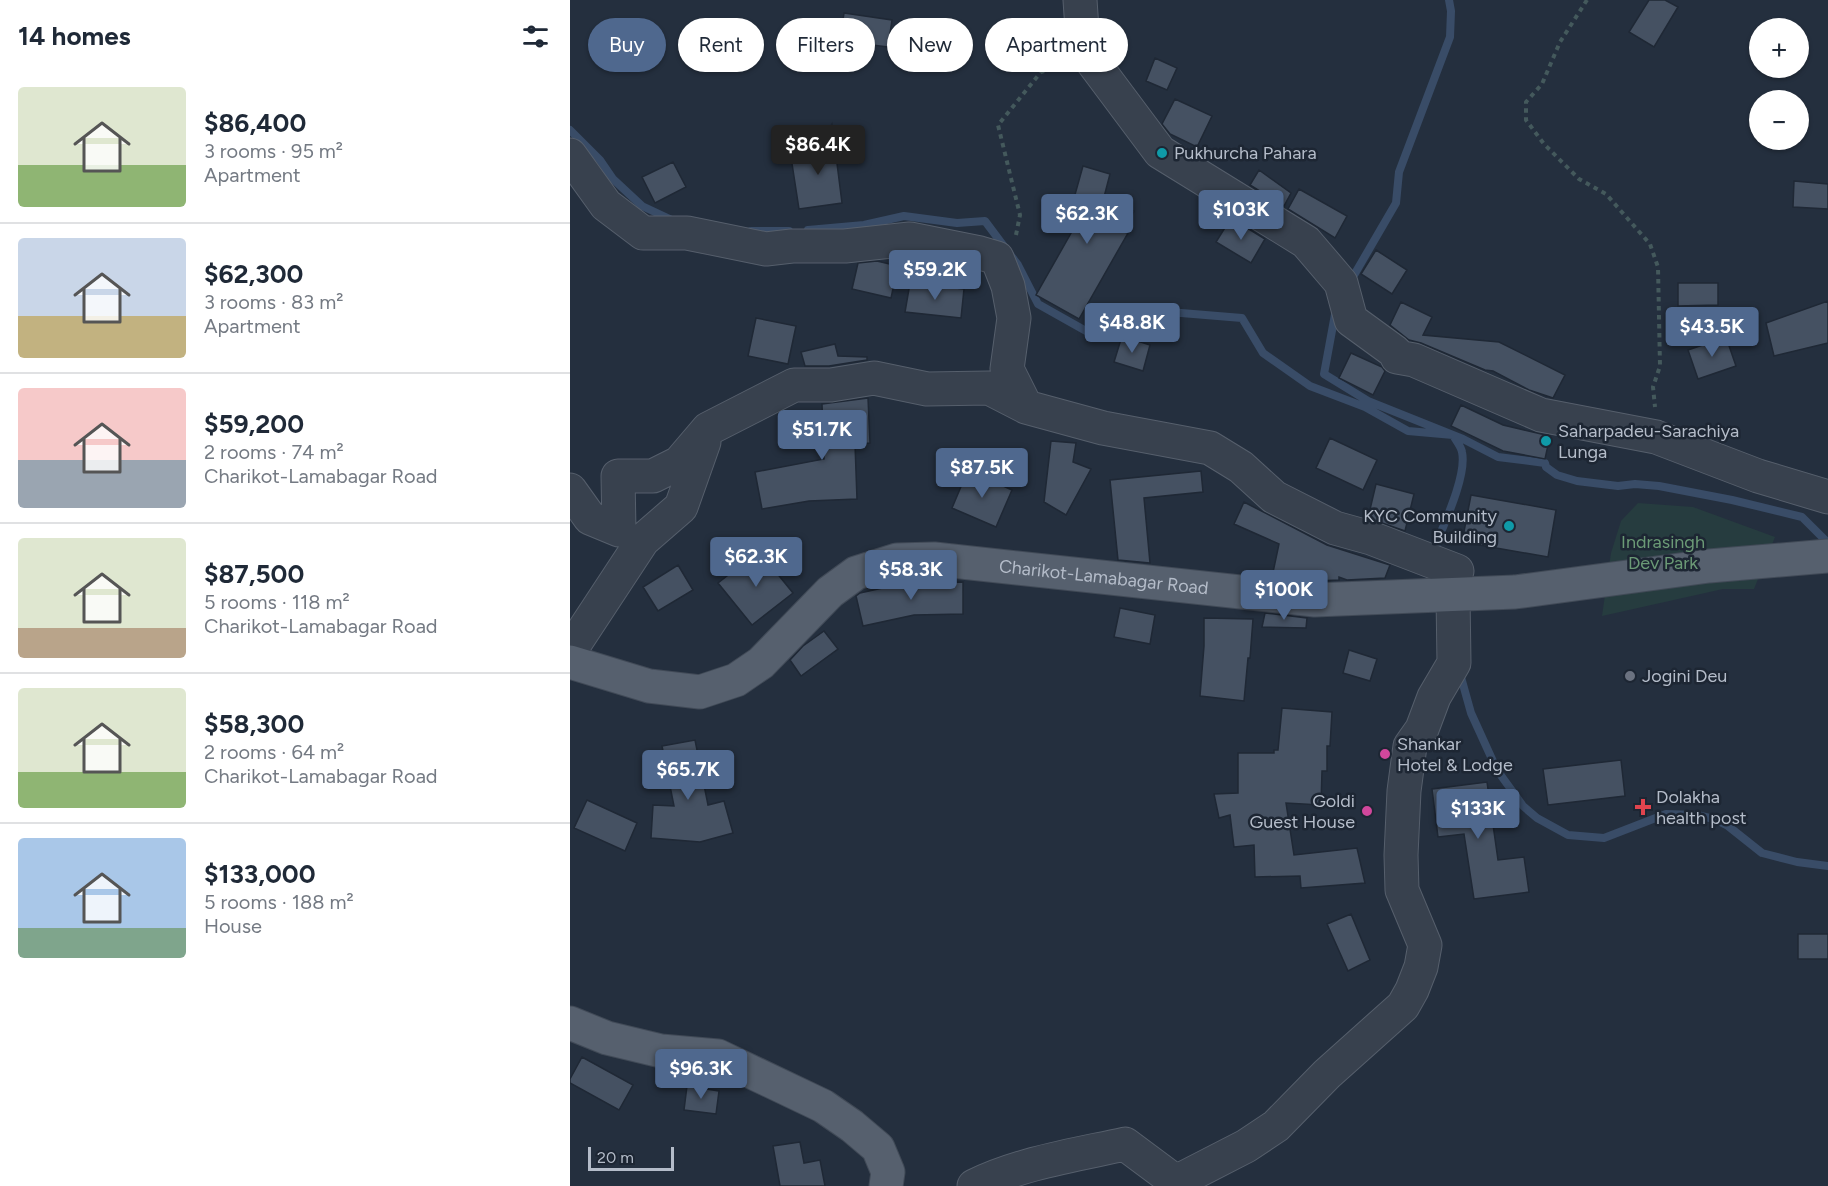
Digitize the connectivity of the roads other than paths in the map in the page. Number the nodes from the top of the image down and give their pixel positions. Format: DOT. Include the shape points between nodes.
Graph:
graph roads {
  1 [pos="1080,0"];
  2 [pos="570,155"];
  3 [pos="1026,407"];
  4 [pos="708,429"];
  5 [pos="570,490"];
  6 [pos="1828,497"];
  7 [pos="1822,557"];
  8 [pos="1462,581"];
  9 [pos="570,651"];
  10 [pos="570,662"];
  11 [pos="570,1023"];
  12 [pos="886,1186"];
  13 [pos="974,1186"];
  1 -- 6 [label="street" via="1086,53 1160,152 1306,242 1341,283 1351,320 1397,357 1414,360 1541,415 1656,437 1758,476"];
  2 -- 3 [label="street" via="606,205 643,233 687,233 766,249 910,239 997,258 1014,318 1007,369"];
  3 -- 4 [label="street" via="989,388 927,389 874,378 794,386"];
  3 -- 8 [label="street" via="1103,428 1210,448 1241,466 1274,497 1335,528 1371,538"];
  4 -- 5 [label="street" via="679,463 653,476 618,476 619,530 590,518"];
  4 -- 9 [label="street" via="681,507 643,540"];
  7 -- 8 [label="main road, Charikot-Lamabagar Road" via="1709,566 1515,592"];
  8 -- 10 [label="main road, Charikot-Lamabagar Road" via="1315,600 934,559 897,560 856,573 830,592 761,663 736,680 700,692 649,686"];
  8 -- 13 [label="street" via="1454,663 1410,746 1404,791 1402,890 1425,945 1421,967 1403,1006 1276,1126 1176,1182 1125,1144 992,1177"];
  11 -- 12 [label="main road" via="607,1038 662,1051 718,1056 823,1106 878,1148 888,1172"];
}
